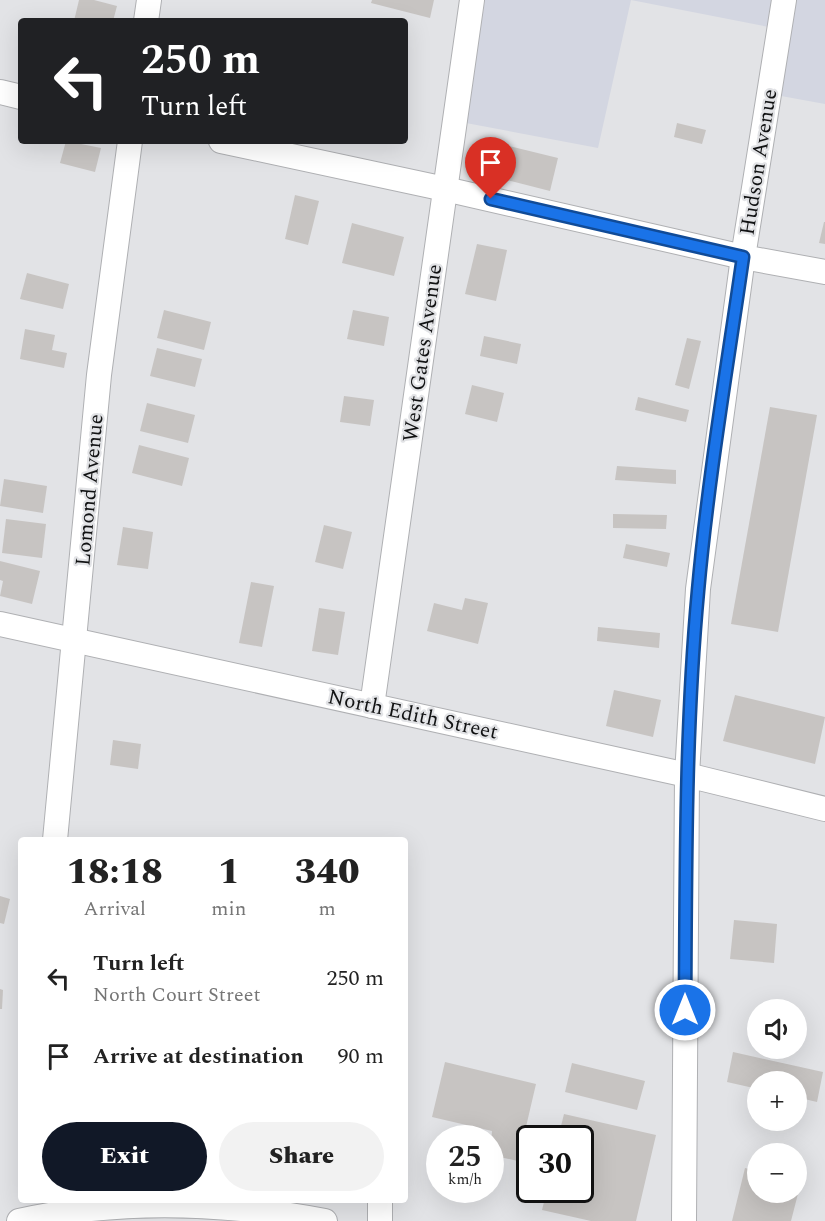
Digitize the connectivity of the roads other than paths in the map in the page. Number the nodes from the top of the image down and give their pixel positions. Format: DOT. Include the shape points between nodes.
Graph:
graph roads {
  1 [pos="149,0"];
  2 [pos="472,0"];
  3 [pos="784,0"];
  4 [pos="146,18"];
  5 [pos="0,92"];
  6 [pos="18,96"];
  7 [pos="130,144"];
  8 [pos="235,144"];
  9 [pos="445,189"];
  10 [pos="743,257"];
  11 [pos="825,272"];
  12 [pos="0,624"];
  13 [pos="75,640"];
  14 [pos="372,706"];
  15 [pos="687,775"];
  16 [pos="825,808"];
  17 [pos="55,837"];
  18 [pos="380,1203"];
  19 [pos="27,1213"];
  20 [pos="325,1221"];
  21 [pos="380,1221"];
  22 [pos="684,1221"];
  1 -- 4 [label="street"];
  2 -- 9 [label="street, West Gates Avenue"];
  3 -- 10 [label="street, Hudson Avenue"];
  5 -- 6 [label="street"];
  7 -- 13 [label="street, Lomond Avenue" via="99,375"];
  8 -- 9 [label="street"];
  9 -- 10 [label="street"];
  9 -- 14 [label="street, West Gates Avenue"];
  10 -- 11 [label="street"];
  10 -- 15 [label="street, Hudson Avenue" via="698,589"];
  12 -- 13 [label="street, North Edith Street"];
  13 -- 14 [label="street, North Edith Street"];
  13 -- 17 [label="street, Lomond Avenue"];
  14 -- 15 [label="street, North Edith Street"];
  15 -- 16 [label="street, North Edith Street"];
  15 -- 22 [label="street, Hudson Avenue"];
  18 -- 21 [label="street"];
  19 -- 20 [label="street" via="180,1205 274,1212"];
}
